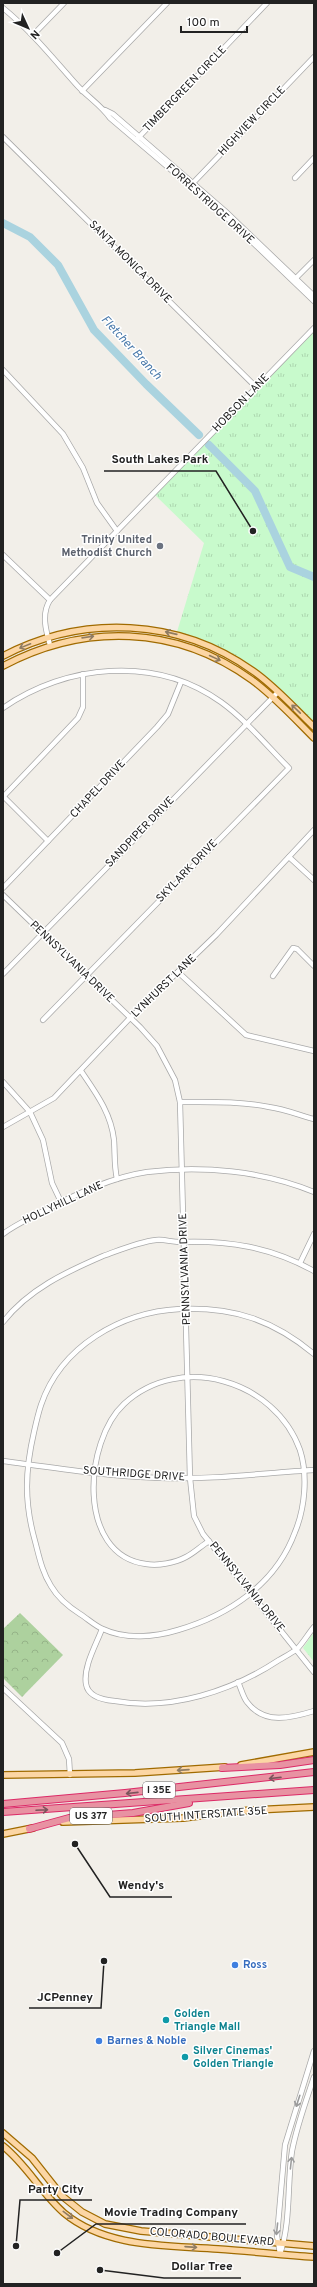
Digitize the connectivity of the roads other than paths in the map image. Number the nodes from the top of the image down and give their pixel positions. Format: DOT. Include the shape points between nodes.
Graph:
graph roads {
  1 [pos="64,3"];
  2 [pos="167,3"];
  3 [pos="267,3"];
  4 [pos="3,8"];
  5 [pos="33,35"];
  6 [pos="314,57"];
  7 [pos="82,91"];
  8 [pos="3,136"];
  9 [pos="138,138"];
  10 [pos="314,158"];
  11 [pos="295,178"];
  12 [pos="192,184"];
  13 [pos="314,260"];
  14 [pos="295,280"];
  15 [pos="314,296"];
  16 [pos="314,301"];
  17 [pos="314,328"];
  18 [pos="3,370"];
  19 [pos="256,387"];
  20 [pos="117,531"];
  21 [pos="3,555"];
  22 [pos="50,600"];
  23 [pos="48,637"];
  24 [pos="50,645"];
  25 [pos="3,656"];
  26 [pos="3,666"];
  27 [pos="83,674"];
  28 [pos="180,682"];
  29 [pos="278,692"];
  30 [pos="272,696"];
  31 [pos="3,708"];
  32 [pos="246,724"];
  33 [pos="314,727"];
  34 [pos="314,738"];
  35 [pos="3,796"];
  36 [pos="314,830"];
  37 [pos="48,841"];
  38 [pos="289,857"];
  39 [pos="314,880"];
  40 [pos="3,888"];
  41 [pos="3,895"];
  42 [pos="42,933"];
  43 [pos="314,966"];
  44 [pos="178,972"];
  45 [pos="3,974"];
  46 [pos="86,976"];
  47 [pos="273,976"];
  48 [pos="130,1018"];
  49 [pos="43,1020"];
  50 [pos="314,1051"];
  51 [pos="81,1071"];
  52 [pos="4,1083"];
  53 [pos="180,1102"];
  54 [pos="30,1112"];
  55 [pos="314,1119"];
  56 [pos="3,1127"];
  57 [pos="182,1170"];
  58 [pos="117,1179"];
  59 [pos="314,1192"];
  60 [pos="61,1202"];
  61 [pos="3,1234"];
  62 [pos="314,1234"];
  63 [pos="184,1241"];
  64 [pos="300,1263"];
  65 [pos="314,1271"];
  66 [pos="186,1309"];
  67 [pos="3,1322"];
  68 [pos="314,1354"];
  69 [pos="189,1376"];
  70 [pos="3,1460"];
  71 [pos="26,1464"];
  72 [pos="314,1470"];
  73 [pos="303,1471"];
  74 [pos="94,1472"];
  75 [pos="190,1478"];
  76 [pos="209,1541"];
  77 [pos="252,1593"];
  78 [pos="314,1628"];
  79 [pos="102,1629"];
  80 [pos="297,1649"];
  81 [pos="314,1672"];
  82 [pos="238,1682"];
  83 [pos="3,1688"];
  84 [pos="314,1711"];
  85 [pos="314,1752"];
  86 [pos="314,1760"];
  87 [pos="222,1768"];
  88 [pos="314,1772"];
  89 [pos="3,1775"];
  90 [pos="70,1775"];
  91 [pos="314,1790"];
  92 [pos="226,1797"];
  93 [pos="3,1804"];
  94 [pos="314,1807"];
  95 [pos="3,1812"];
  96 [pos="28,1829"];
  97 [pos="3,1834"];
  98 [pos="314,2051"];
  99 [pos="306,2077"];
  100 [pos="314,2078"];
  101 [pos="3,2133"];
  102 [pos="3,2138"];
  103 [pos="3,2146"];
  104 [pos="32,2158"];
  105 [pos="281,2184"];
  106 [pos="288,2189"];
  107 [pos="280,2191"];
  108 [pos="61,2194"];
  109 [pos="52,2201"];
  110 [pos="276,2243"];
  111 [pos="284,2243"];
  112 [pos="314,2246"];
  113 [pos="280,2254"];
  114 [pos="314,2258"];
  1 -- 5 [label="street"];
  2 -- 7 [label="street"];
  3 -- 9 [label="street, TIMBERGREEN CIRCLE"];
  4 -- 5 [label="street, FORRESTRIDGE DRIVE"];
  5 -- 7 [label="street, FORRESTRIDGE DRIVE"];
  6 -- 12 [label="street, HIGHVIEW CIRCLE"];
  7 -- 9 [label="street, FORRESTRIDGE DRIVE" via="104,109 110,118"];
  8 -- 19 [label="street, SANTA MONICA DRIVE"];
  9 -- 12 [label="street, FORRESTRIDGE DRIVE"];
  10 -- 11 [label="street"];
  12 -- 14 [label="street, FORRESTRIDGE DRIVE"];
  13 -- 14 [label="street"];
  14 -- 15 [label="street, FORRESTRIDGE DRIVE"];
  14 -- 16 [label="street, FORRESTRIDGE DRIVE"];
  17 -- 19 [label="street, HOBSON LANE"];
  18 -- 20 [label="street" via="63,434 83,468 97,502"];
  19 -- 20 [label="street, HOBSON LANE"];
  20 -- 22 [label="street, HOBSON LANE"];
  21 -- 22 [label="street"];
  22 -- 23 [label="street, HOBSON LANE" via="45,611"];
  23 -- 24 [label="street, HOBSON LANE"];
  23 -- 25 [label="main road, one-way"];
  29 -- 23 [label="main road, one-way" via="252,670 221,652 200,642 170,633 140,628 100,627"];
  24 -- 26 [label="main road"];
  24 -- 30 [label="main road, one-way" via="106,635 162,640 216,659 251,679"];
  27 -- 28 [label="street" via="132,671"];
  27 -- 31 [label="street" via="40,687"];
  27 -- 35 [label="street" via="83,707 78,718"];
  28 -- 32 [label="street" via="221,702"];
  28 -- 37 [label="street, CHAPEL DRIVE" via="168,714"];
  29 -- 30 [label="street, SANDPIPER DRIVE"];
  33 -- 29 [label="main road, one-way"];
  30 -- 32 [label="street, SANDPIPER DRIVE"];
  30 -- 34 [label="main road"];
  32 -- 42 [label="street, SANDPIPER DRIVE"];
  32 -- 46 [label="street, SKYLARK DRIVE" via="289,768"];
  35 -- 37 [label="street"];
  36 -- 38 [label="street, LYNHURST LANE"];
  37 -- 40 [label="street, CHAPEL DRIVE"];
  38 -- 39 [label="street"];
  38 -- 44 [label="street, LYNHURST LANE"];
  41 -- 42 [label="street, PENNSYLVANIA DRIVE"];
  42 -- 45 [label="street, SANDPIPER DRIVE"];
  42 -- 46 [label="street, PENNSYLVANIA DRIVE"];
  43 -- 47 [label="street" via="293,948"];
  44 -- 48 [label="street, LYNHURST LANE"];
  44 -- 50 [label="street" via="246,1035"];
  46 -- 48 [label="street, PENNSYLVANIA DRIVE"];
  46 -- 49 [label="street, SKYLARK DRIVE"];
  48 -- 51 [label="street, LYNHURST LANE"];
  48 -- 53 [label="street, PENNSYLVANIA DRIVE" via="163,1056 175,1080"];
  51 -- 54 [label="street, LYNHURST LANE" via="54,1098"];
  51 -- 58 [label="street" via="101,1100 109,1118 114,1139 113,1158"];
  52 -- 54 [label="street"];
  53 -- 55 [label="street" via="216,1101 245,1104 275,1108"];
  53 -- 57 [label="street, PENNSYLVANIA DRIVE"];
  54 -- 56 [label="street, LYNHURST LANE"];
  54 -- 60 [label="street" via="43,1140 52,1182"];
  57 -- 58 [label="street, HOLLYHILL LANE" via="146,1172"];
  57 -- 59 [label="street, HOLLYHILL LANE" via="216,1170 260,1176"];
  57 -- 63 [label="street, PENNSYLVANIA DRIVE"];
  58 -- 60 [label="street, HOLLYHILL LANE"];
  60 -- 61 [label="street, HOLLYHILL LANE"];
  62 -- 64 [label="street"];
  63 -- 64 [label="street" via="236,1243 273,1252"];
  63 -- 66 [label="street, PENNSYLVANIA DRIVE"];
  63 -- 67 [label="street" via="150,1241 120,1250 73,1270 49,1281 32,1293"];
  64 -- 65 [label="street"];
  66 -- 68 [label="street" via="210,1309 246,1315 291,1336"];
  66 -- 69 [label="street, PENNSYLVANIA DRIVE"];
  66 -- 71 [label="street" via="158,1310 123,1320 95,1336 75,1352 54,1378 41,1403"];
  69 -- 73 [label="street" via="225,1381 248,1390 267,1404 293,1436 301,1453"];
  69 -- 74 [label="street" via="172,1378 154,1385 137,1393 122,1405 102,1436"];
  69 -- 75 [label="street, PENNSYLVANIA DRIVE"];
  70 -- 71 [label="street, SOUTHRIDGE DRIVE"];
  71 -- 74 [label="street, SOUTHRIDGE DRIVE"];
  71 -- 79 [label="street" via="28,1518 44,1574 53,1590 68,1606"];
  72 -- 73 [label="street, SOUTHRIDGE DRIVE"];
  73 -- 75 [label="street, SOUTHRIDGE DRIVE"];
  73 -- 77 [label="street" via="302,1506 292,1542 276,1568"];
  74 -- 75 [label="street, SOUTHRIDGE DRIVE"];
  74 -- 76 [label="street" via="95,1511 100,1527 109,1544 126,1557 138,1563 152,1565 173,1562 186,1557"];
  75 -- 76 [label="street, PENNSYLVANIA DRIVE" via="194,1516"];
  76 -- 77 [label="street, PENNSYLVANIA DRIVE"];
  77 -- 79 [label="street" via="223,1613 174,1632 139,1636"];
  77 -- 80 [label="street, PENNSYLVANIA DRIVE"];
  78 -- 80 [label="street"];
  79 -- 82 [label="street" via="86,1672 87,1688 95,1696 129,1704 165,1702 194,1697"];
  80 -- 81 [label="street, PENNSYLVANIA DRIVE"];
  80 -- 82 [label="street" via="264,1670"];
  82 -- 84 [label="street" via="247,1702 261,1714 280,1719"];
  83 -- 90 [label="street" via="62,1743 69,1759"];
  85 -- 87 [label="main road"];
  86 -- 87 [label="highway" via="280,1765"];
  87 -- 90 [label="main road, one-way"];
  88 -- 93 [label="highway, I 35E, one-way"];
  89 -- 90 [label="main road"];
  91 -- 92 [label="highway, I 35E"];
  95 -- 92 [label="highway, I 35E, one-way"];
  92 -- 96 [label="highway, US 377" via="133,1813 69,1818"];
  94 -- 96 [label="main road, SOUTH INTERSTATE 35E" via="237,1811 176,1819 79,1820"];
  96 -- 97 [label="main road, SOUTH INTERSTATE 35E / US 377"];
  98 -- 99 [label="street"];
  99 -- 100 [label="street"];
  99 -- 105 [label="street, one-way" via="285,2145"];
  106 -- 100 [label="street, one-way" via="295,2140"];
  101 -- 104 [label="main road, COLORADO BOULEVARD"];
  102 -- 104 [label="main road"];
  103 -- 109 [label="main road, COLORADO BOULEVARD" via="23,2164"];
  104 -- 108 [label="main road, COLORADO BOULEVARD"];
  105 -- 106 [label="street"];
  105 -- 107 [label="street"];
  106 -- 107 [label="street"];
  106 -- 111 [label="street"];
  107 -- 110 [label="street, one-way"];
  108 -- 109 [label="main road"];
  108 -- 110 [label="main road, COLORADO BOULEVARD" via="88,2215 105,2224 121,2228"];
  109 -- 113 [label="main road, COLORADO BOULEVARD, one-way" via="81,2224 105,2236 157,2244"];
  110 -- 111 [label="main road, COLORADO BOULEVARD"];
  110 -- 113 [label="street"];
  111 -- 112 [label="main road, COLORADO BOULEVARD"];
  111 -- 113 [label="street"];
  113 -- 114 [label="main road, COLORADO BOULEVARD"];
}
